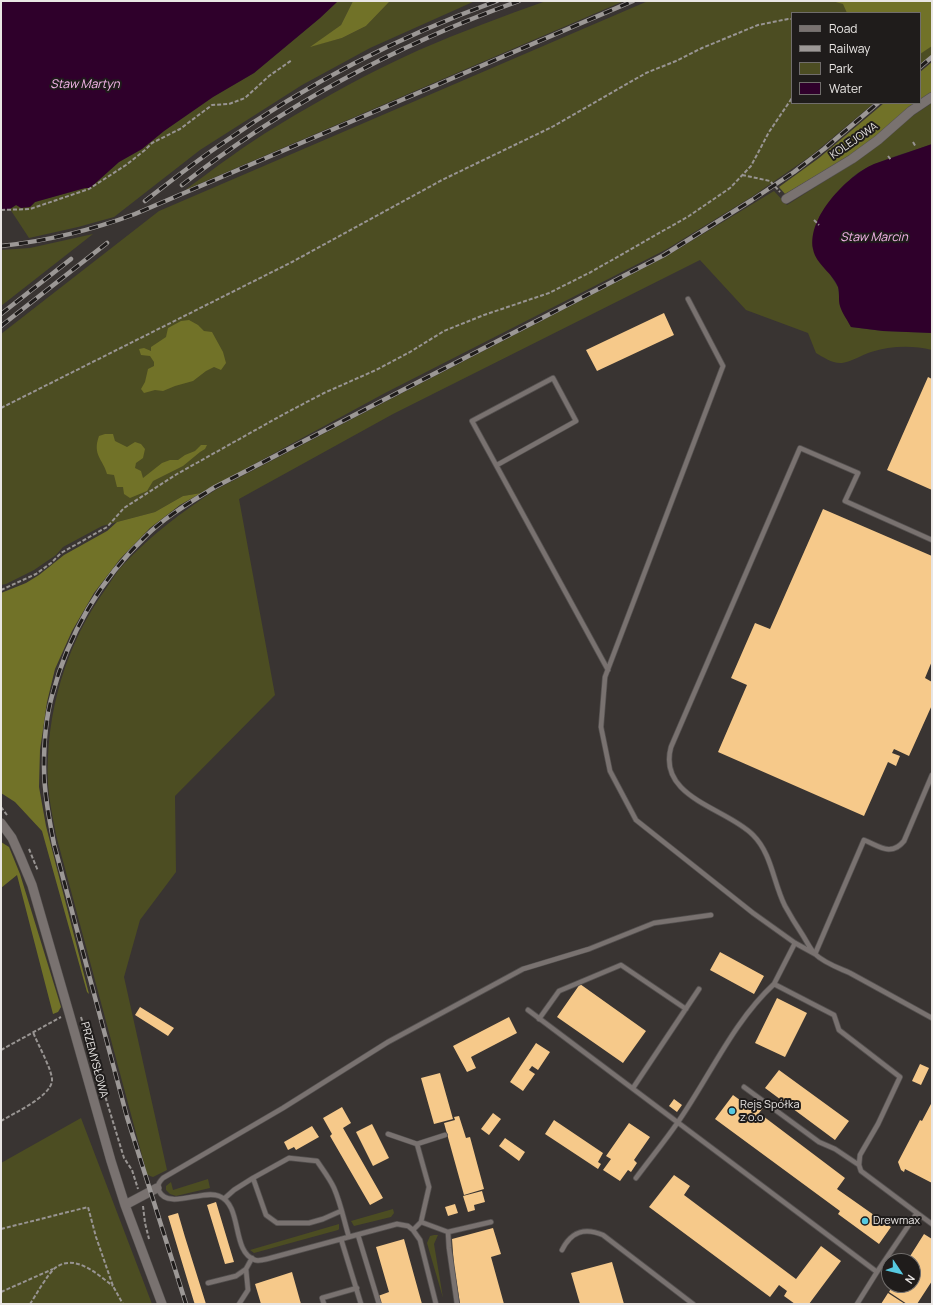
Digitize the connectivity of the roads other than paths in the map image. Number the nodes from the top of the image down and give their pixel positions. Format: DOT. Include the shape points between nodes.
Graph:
graph roads {
  1 [pos="932,97"];
  2 [pos="786,199"];
  3 [pos="688,299"];
  4 [pos="497,465"];
  5 [pos="932,540"];
  6 [pos="608,670"];
  7 [pos="932,775"];
  8 [pos="1,823"];
  9 [pos="711,915"];
  10 [pos="795,943"];
  11 [pos="814,954"];
  12 [pos="774,984"];
  13 [pos="699,989"];
  14 [pos="686,1009"];
  15 [pos="528,1010"];
  16 [pos="932,1018"];
  17 [pos="539,1019"];
  18 [pos="744,1087"];
  19 [pos="633,1088"];
  20 [pos="678,1122"];
  21 [pos="388,1134"];
  22 [pos="445,1135"];
  23 [pos="417,1144"];
  24 [pos="859,1165"];
  25 [pos="253,1178"];
  26 [pos="636,1178"];
  27 [pos="157,1188"];
  28 [pos="225,1198"];
  29 [pos="125,1205"];
  30 [pos="341,1211"];
  31 [pos="917,1213"];
  32 [pos="421,1222"];
  33 [pos="491,1222"];
  34 [pos="932,1224"];
  35 [pos="413,1230"];
  36 [pos="448,1232"];
  37 [pos="358,1235"];
  38 [pos="349,1237"];
  39 [pos="342,1239"];
  40 [pos="562,1250"];
  41 [pos="252,1258"];
  42 [pos="246,1269"];
  43 [pos="877,1272"];
  44 [pos="208,1283"];
  45 [pos="357,1288"];
  46 [pos="162,1304"];
  47 [pos="238,1304"];
  48 [pos="324,1304"];
  49 [pos="361,1304"];
  50 [pos="378,1304"];
  51 [pos="436,1304"];
  52 [pos="457,1304"];
  53 [pos="693,1304"];
  54 [pos="857,1304"];
  1 -- 2 [label="street, KOLEJOWA" via="852,159"];
  3 -- 6 [label="lane" via="723,366"];
  4 -- 4 [label="lane" via="576,421 553,378 472,421"];
  4 -- 6 [label="lane"];
  5 -- 11 [label="lane" via="845,501 858,473 800,448 669,757 670,768 680,787 700,802 736,821 760,843 785,905"];
  6 -- 10 [label="lane" via="605,677 601,727 610,771 636,820"];
  7 -- 11 [label="lane" via="900,846 889,850 864,840"];
  8 -- 29 [label="street, PRZEMYSŁOWA" via="12,838 32,885"];
  9 -- 27 [label="lane" via="654,923 589,949 523,969 388,1042 283,1108 163,1178"];
  10 -- 11 [label="lane"];
  10 -- 12 [label="lane"];
  11 -- 16 [label="lane"];
  12 -- 20 [label="lane" via="760,997 740,1023"];
  12 -- 24 [label="lane" via="834,1015 839,1030 900,1077 860,1155"];
  13 -- 14 [label="lane"];
  14 -- 17 [label="lane" via="621,965 559,991"];
  14 -- 19 [label="lane"];
  15 -- 17 [label="lane"];
  17 -- 19 [label="lane"];
  18 -- 24 [label="lane" via="819,1142"];
  19 -- 20 [label="lane"];
  20 -- 26 [label="lane"];
  20 -- 43 [label="lane"];
  21 -- 23 [label="lane"];
  22 -- 23 [label="lane"];
  23 -- 32 [label="lane" via="429,1187"];
  24 -- 31 [label="lane" via="861,1171"];
  25 -- 28 [label="lane"];
  25 -- 30 [label="lane" via="266,1215 277,1223 309,1223"];
  25 -- 30 [label="lane" via="289,1158 317,1161 334,1188"];
  27 -- 28 [label="lane" via="163,1197 169,1199 179,1200 208,1194"];
  27 -- 29 [label="street"];
  28 -- 41 [label="lane" via="230,1205 242,1247"];
  29 -- 46 [label="street, PRZEMYSŁOWA"];
  30 -- 38 [label="lane"];
  31 -- 34 [label="lane"];
  31 -- 43 [label="lane"];
  32 -- 35 [label="lane"];
  32 -- 36 [label="lane"];
  33 -- 36 [label="lane"];
  35 -- 37 [label="lane" via="408,1226 396,1224"];
  35 -- 51 [label="lane" via="420,1240"];
  36 -- 52 [label="lane"];
  37 -- 38 [label="lane"];
  37 -- 50 [label="lane"];
  38 -- 39 [label="lane"];
  39 -- 41 [label="lane" via="267,1259"];
  39 -- 45 [label="lane"];
  40 -- 53 [label="lane" via="569,1238 577,1233 596,1232"];
  41 -- 42 [label="lane"];
  42 -- 44 [label="lane" via="236,1276"];
  42 -- 47 [label="lane" via="248,1290"];
  43 -- 54 [label="lane"];
  45 -- 48 [label="lane" via="322,1298"];
  45 -- 49 [label="lane"];
}
